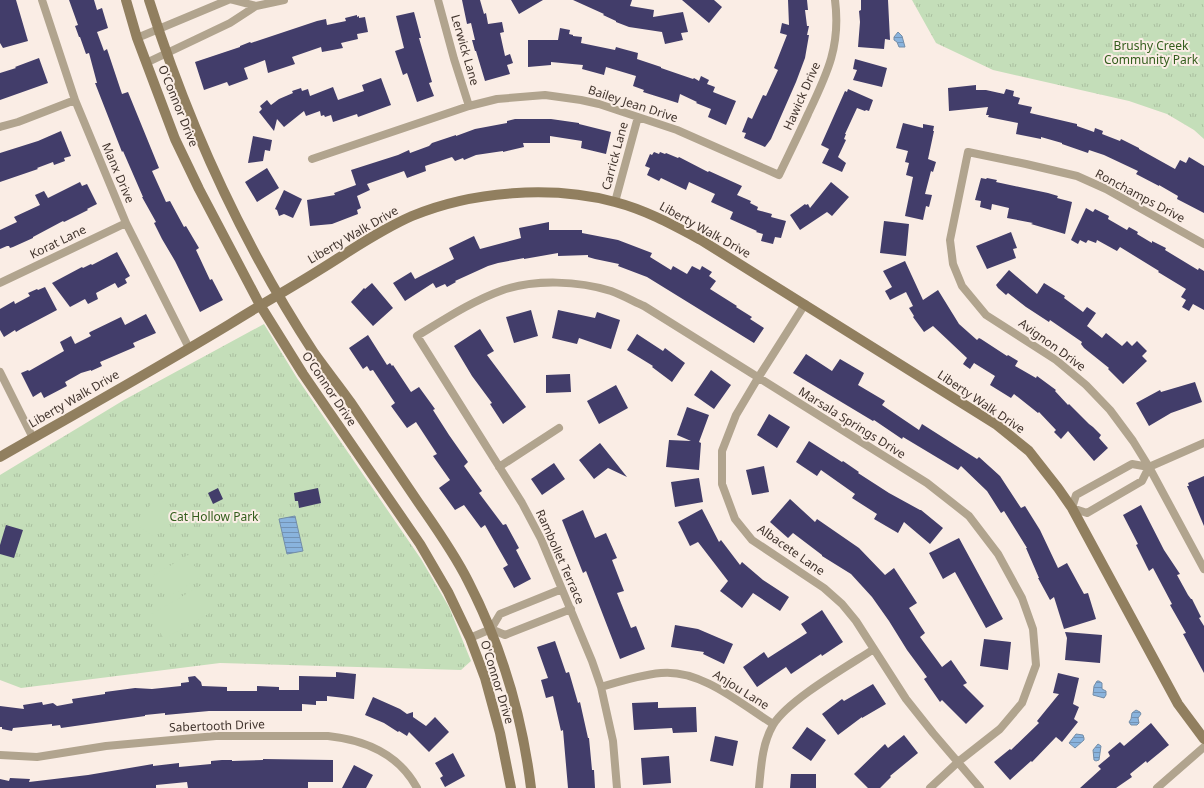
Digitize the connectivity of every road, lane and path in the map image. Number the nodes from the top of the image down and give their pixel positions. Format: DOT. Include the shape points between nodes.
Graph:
graph roads {
  1 [pos="42,0"];
  2 [pos="126,0"];
  3 [pos="149,0"];
  4 [pos="228,0"];
  5 [pos="233,0"];
  6 [pos="284,0"];
  7 [pos="438,0"];
  8 [pos="834,0"];
  9 [pos="256,6"];
  10 [pos="158,30"];
  11 [pos="137,38"];
  12 [pos="167,53"];
  13 [pos="146,62"];
  14 [pos="74,100"];
  15 [pos="468,106"];
  16 [pos="638,117"];
  17 [pos="0,127"];
  18 [pos="968,152"];
  19 [pos="312,159"];
  20 [pos="779,175"];
  21 [pos="615,202"];
  22 [pos="126,223"];
  23 [pos="1204,244"];
  24 [pos="0,283"];
  25 [pos="278,295"];
  26 [pos="805,304"];
  27 [pos="260,306"];
  28 [pos="417,336"];
  29 [pos="190,348"];
  30 [pos="0,372"];
  31 [pos="758,378"];
  32 [pos="559,428"];
  33 [pos="33,438"];
  34 [pos="1204,443"];
  35 [pos="0,457"];
  36 [pos="499,467"];
  37 [pos="1149,467"];
  38 [pos="1072,508"];
  39 [pos="1204,569"];
  40 [pos="562,589"];
  41 [pos="570,609"];
  42 [pos="490,629"];
  43 [pos="470,638"];
  44 [pos="874,649"];
  45 [pos="601,687"];
  46 [pos="773,724"];
  47 [pos="1204,739"];
  48 [pos="1204,747"];
  49 [pos="0,755"];
  50 [pos="958,762"];
  51 [pos="417,788"];
  52 [pos="511,788"];
  53 [pos="531,788"];
  54 [pos="617,788"];
  55 [pos="759,788"];
  56 [pos="930,788"];
  57 [pos="980,788"];
  58 [pos="1157,788"];
  1 -- 14 [label="street, Manx Drive"];
  2 -- 11 [label="main road, O'Connor Drive"];
  3 -- 10 [label="main road, O'Connor Drive"];
  4 -- 10 [label="street"];
  5 -- 9 [label="street"];
  6 -- 9 [label="street"];
  7 -- 15 [label="street, Lerwick Lane"];
  8 -- 20 [label="street, Hawick Drive" via="835,43 826,76"];
  9 -- 12 [label="street" via="230,23"];
  10 -- 11 [label="street"];
  10 -- 12 [label="main road, O'Connor Drive"];
  11 -- 13 [label="main road, O'Connor Drive"];
  12 -- 13 [label="street"];
  12 -- 25 [label="main road, O'Connor Drive" via="222,187"];
  13 -- 27 [label="main road, O'Connor Drive" via="199,189"];
  14 -- 17 [label="street"];
  14 -- 22 [label="street, Manx Drive"];
  15 -- 16 [label="street, Bailey Jean Drive" via="497,99 544,95 587,101"];
  15 -- 19 [label="street, Bailey Jean Drive"];
  16 -- 20 [label="street, Bailey Jean Drive" via="677,130"];
  16 -- 21 [label="street, Carrick Lane"];
  18 -- 23 [label="street, Ronchamps Drive" via="1077,176 1106,189"];
  18 -- 37 [label="street, Avignon Drive" via="950,240 953,264 962,286 986,314 1056,360 1086,385 1134,441"];
  21 -- 25 [label="main road, Liberty Walk Drive" via="574,194 539,193 499,194 451,203 412,216 377,234"];
  21 -- 26 [label="main road, Liberty Walk Drive" via="670,223"];
  22 -- 24 [label="street, Korat Lane"];
  22 -- 29 [label="street, Manx Drive"];
  25 -- 27 [label="main road, Liberty Walk Drive"];
  25 -- 42 [label="main road, O'Connor Drive" via="315,353 444,539 468,580"];
  26 -- 31 [label="street, Albacete Lane"];
  26 -- 38 [label="main road, Liberty Walk Drive" via="997,425 1029,451"];
  27 -- 29 [label="main road, Liberty Walk Drive"];
  27 -- 43 [label="main road, O'Connor Drive" via="303,374 420,544 448,592"];
  28 -- 31 [label="street, Marsala Springs Drive" via="472,304 504,290 541,282 576,283 611,291 644,306"];
  28 -- 36 [label="street, Rambollet Terrace"];
  29 -- 33 [label="main road, Liberty Walk Drive"];
  30 -- 33 [label="street"];
  31 -- 44 [label="street, Albacete Lane" via="736,415 722,451 722,484 735,519 752,540 824,588 842,604"];
  31 -- 50 [label="street, Marsala Springs Drive" via="927,483 969,516 998,554 1022,598 1033,629 1036,665 1022,703 1000,729"];
  32 -- 36 [label="street"];
  33 -- 35 [label="main road, Liberty Walk Drive"];
  34 -- 37 [label="street"];
  36 -- 40 [label="street, Rambollet Terrace" via="542,539"];
  37 -- 38 [label="street" via="1132,464 1076,495"];
  37 -- 38 [label="street" via="1142,481 1087,514"];
  37 -- 39 [label="street, Avignon Drive"];
  38 -- 47 [label="main road, Liberty Walk Drive" via="1178,704"];
  40 -- 41 [label="street, Rambollet Terrace"];
  40 -- 42 [label="street" via="500,614"];
  41 -- 42 [label="street" via="505,635"];
  41 -- 45 [label="street, Rambollet Terrace"];
  42 -- 43 [label="street"];
  42 -- 53 [label="main road, O'Connor Drive" via="506,671 519,717"];
  43 -- 52 [label="main road, O'Connor Drive" via="485,678"];
  44 -- 46 [label="street" via="810,691"];
  44 -- 50 [label="street, Albacete Lane" via="906,699"];
  45 -- 46 [label="street, Anjou Lane" via="635,677 661,673 682,674 711,684"];
  45 -- 54 [label="street, Rambollet Terrace" via="613,741"];
  46 -- 55 [label="street" via="761,757"];
  48 -- 58 [label="street"];
  49 -- 51 [label="street, Sabertooth Drive" via="37,757 106,746 216,736 328,736 362,742 378,749 399,765"];
  50 -- 56 [label="street, Marsala Springs Drive"];
  50 -- 57 [label="street, Albacete Lane"];
}
